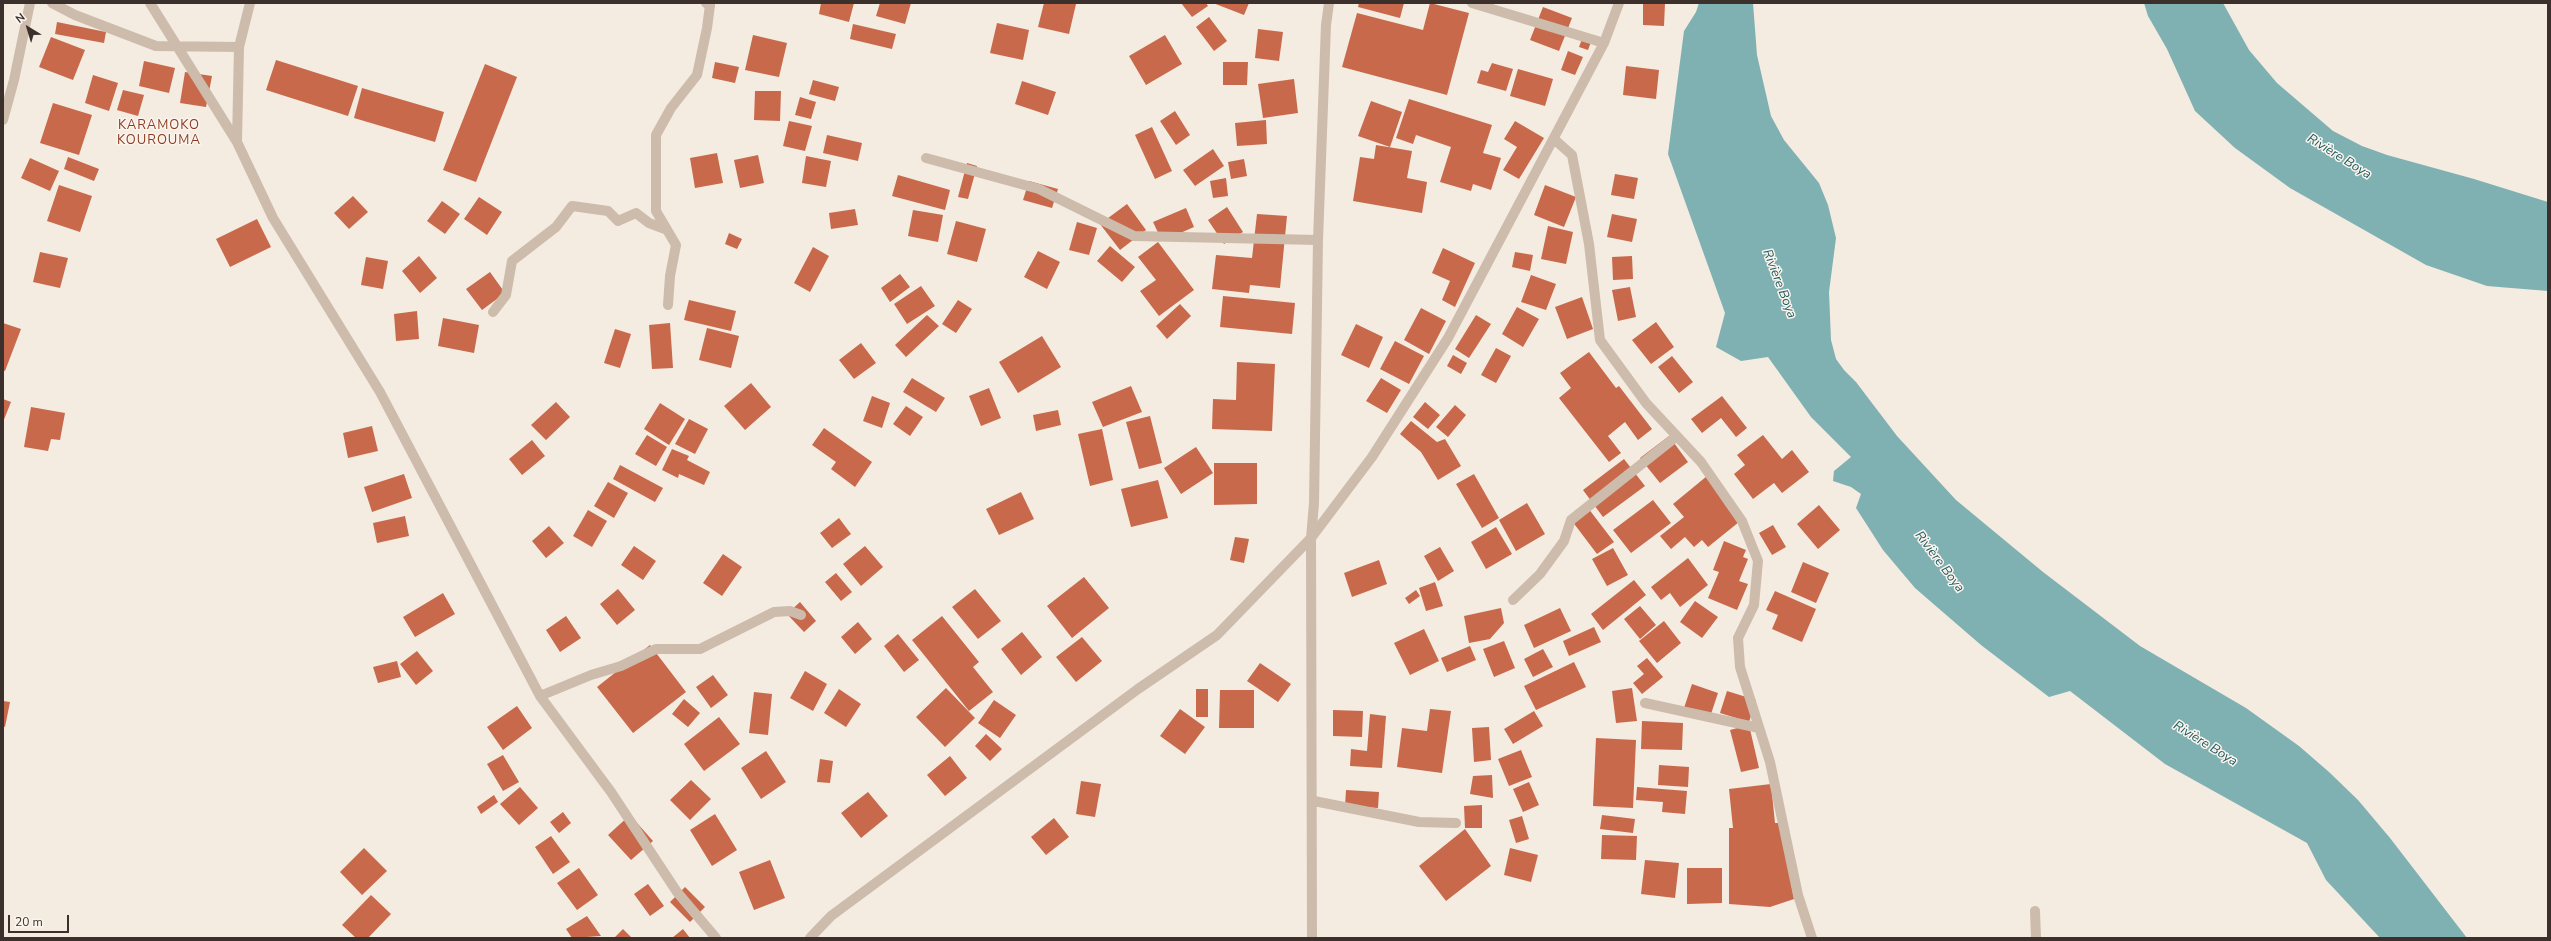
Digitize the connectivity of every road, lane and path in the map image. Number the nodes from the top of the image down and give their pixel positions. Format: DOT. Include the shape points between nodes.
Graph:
graph roads {
  1 [pos="30,3"];
  2 [pos="52,3"];
  3 [pos="150,3"];
  4 [pos="250,3"];
  5 [pos="706,3"];
  6 [pos="1329,3"];
  7 [pos="1472,3"];
  8 [pos="1619,3"];
  9 [pos="1604,43"];
  10 [pos="177,46"];
  11 [pos="239,47"];
  12 [pos="3,120"];
  13 [pos="1555,140"];
  14 [pos="236,142"];
  15 [pos="926,158"];
  16 [pos="665,229"];
  17 [pos="1318,240"];
  18 [pos="668,305"];
  19 [pos="493,312"];
  20 [pos="1677,436"];
  21 [pos="1311,538"];
  22 [pos="1512,600"];
  23 [pos="801,615"];
  24 [pos="540,696"];
  25 [pos="1645,703"];
  26 [pos="1759,728"];
  27 [pos="1314,801"];
  28 [pos="1456,823"];
  29 [pos="2035,911"];
  30 [pos="716,938"];
  31 [pos="810,938"];
  32 [pos="1312,938"];
  33 [pos="1812,938"];
  34 [pos="2036,938"];
  1 -- 12 [label="street"];
  2 -- 10 [label="street" via="75,15 156,46"];
  3 -- 10 [label="street"];
  4 -- 11 [label="street"];
  5 -- 16 [label="street" via="710,5 708,28 697,74 671,108 656,135 656,211"];
  6 -- 17 [label="street"];
  7 -- 9 [label="street"];
  8 -- 9 [label="street"];
  9 -- 13 [label="street"];
  10 -- 11 [label="street"];
  10 -- 14 [label="street"];
  11 -- 14 [label="street"];
  13 -- 20 [label="street" via="1572,155 1589,244 1600,340 1646,403"];
  13 -- 21 [label="street" via="1448,338 1372,457"];
  14 -- 24 [label="street" via="273,218 380,392"];
  15 -- 17 [label="street" via="1039,189 1134,236"];
  16 -- 18 [label="street" via="676,245"];
  16 -- 19 [label="street" via="649,223 636,213 618,221 608,211 572,206 556,227 512,261 506,295"];
  17 -- 21 [label="street" via="1314,496"];
  20 -- 22 [label="street" via="1571,520 1564,541 1540,574"];
  20 -- 26 [label="street" via="1701,462 1742,521 1758,561 1754,605 1738,638 1740,667"];
  21 -- 27 [label="street"];
  21 -- 31 [label="street" via="1217,635 1138,689 831,916"];
  23 -- 24 [label="street" via="790,611 774,612 700,649 656,649 621,666"];
  24 -- 30 [label="street" via="607,787 677,892"];
  25 -- 26 [label="street"];
  26 -- 33 [label="street" via="1770,762 1798,895"];
  27 -- 28 [label="street" via="1419,822"];
  27 -- 32 [label="street"];
  29 -- 34 [label="street"];
}
